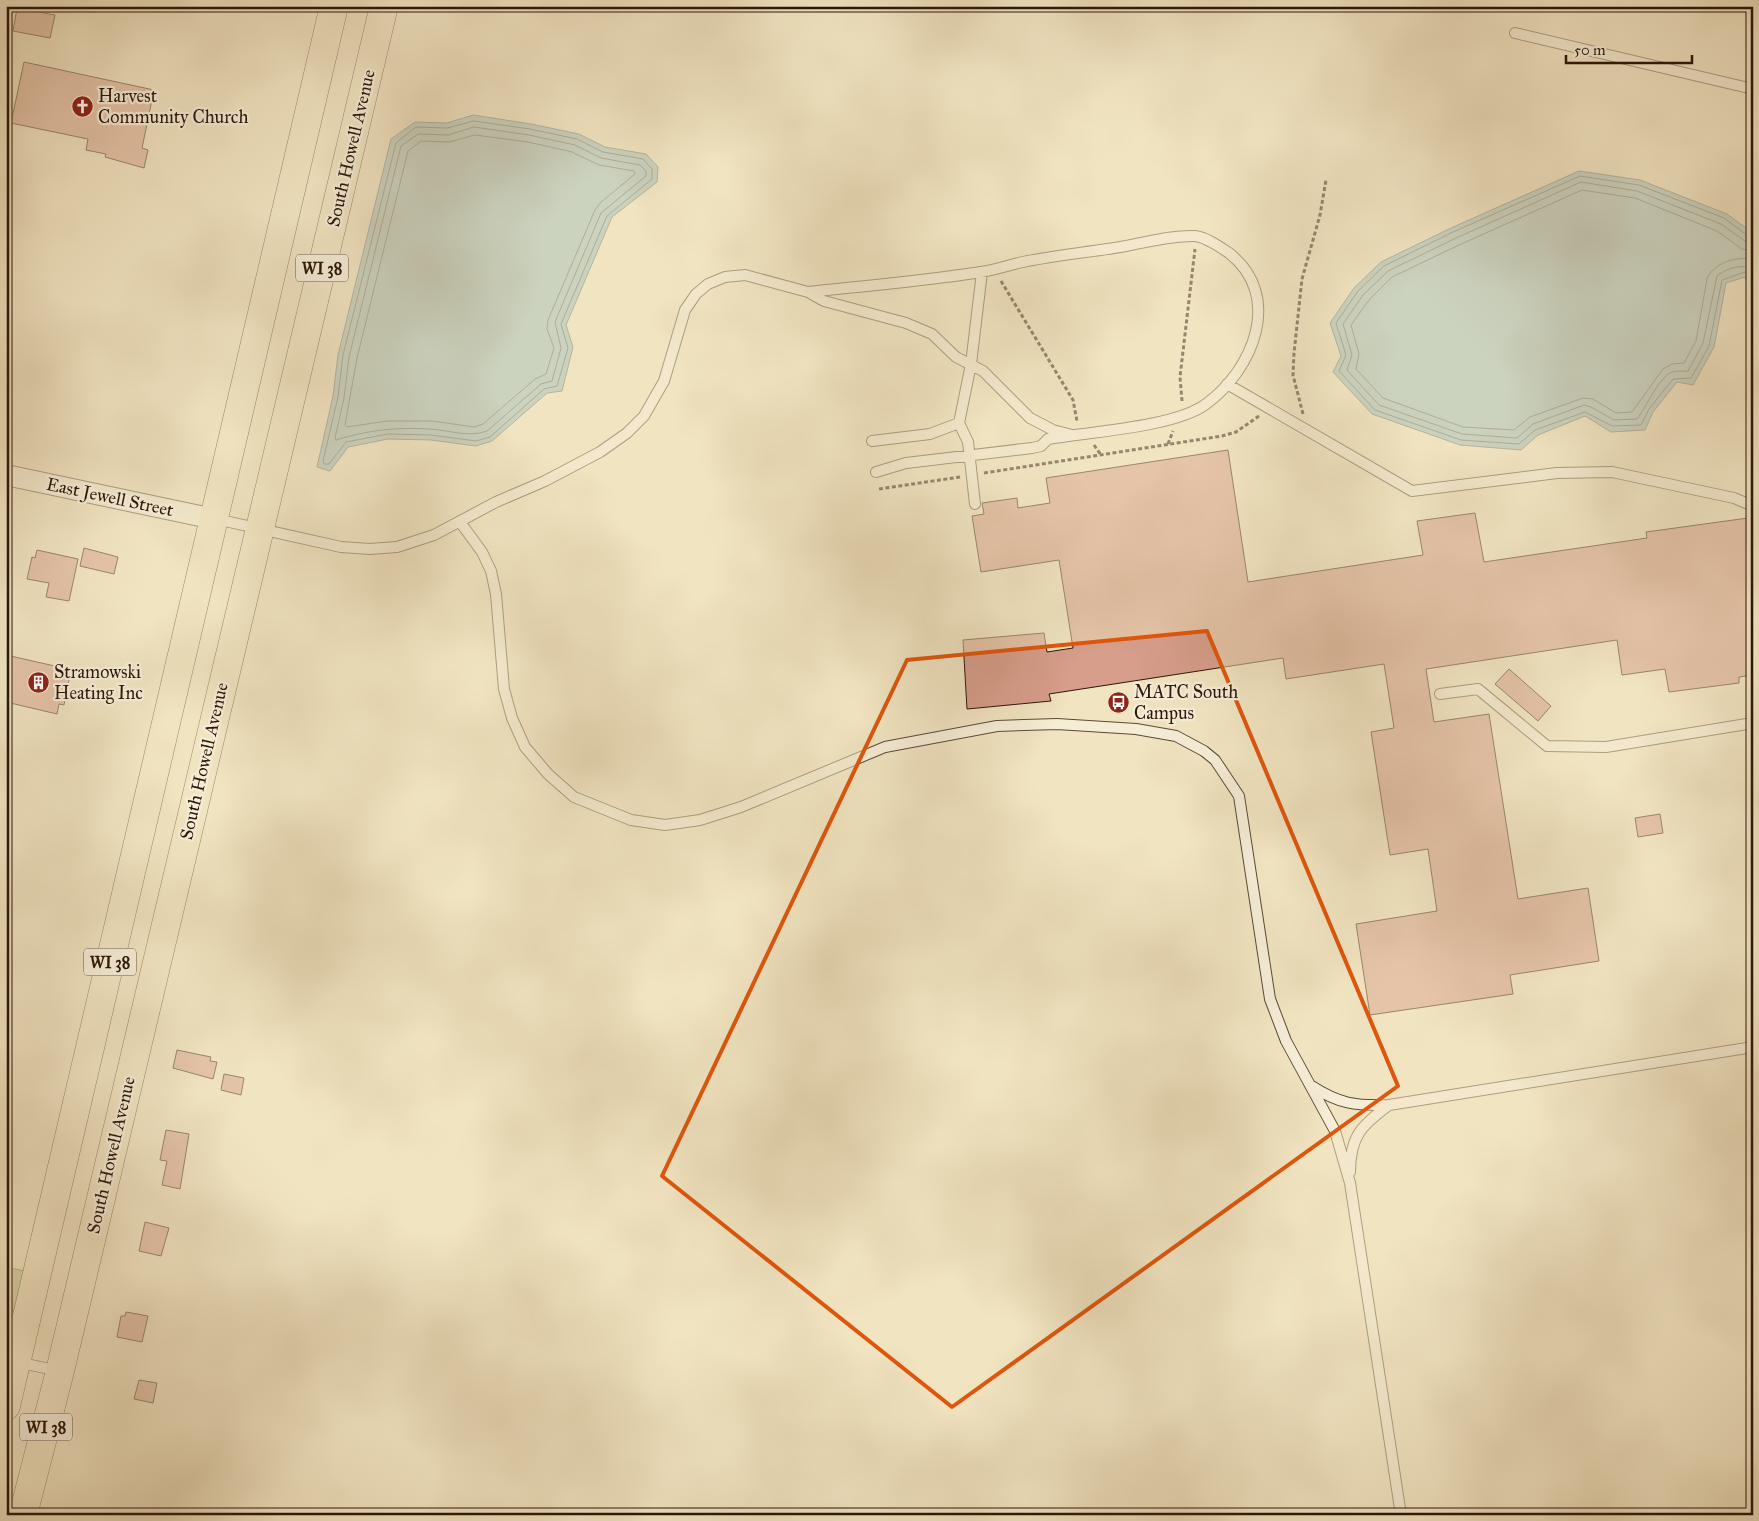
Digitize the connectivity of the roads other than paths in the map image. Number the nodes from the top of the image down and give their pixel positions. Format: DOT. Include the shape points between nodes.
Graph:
graph roads {
  1 [pos="334,6"];
  2 [pos="384,6"];
  3 [pos="1514,33"];
  4 [pos="1753,89"];
  5 [pos="982,272"];
  6 [pos="808,292"];
  7 [pos="971,364"];
  8 [pos="1227,384"];
  9 [pos="959,423"];
  10 [pos="1072,435"];
  11 [pos="872,441"];
  12 [pos="968,455"];
  13 [pos="876,472"];
  14 [pos="6,475"];
  15 [pos="975,504"];
  16 [pos="1753,506"];
  17 [pos="214,519"];
  18 [pos="460,522"];
  19 [pos="260,529"];
  20 [pos="1440,694"];
  21 [pos="1753,723"];
  22 [pos="1753,1047"];
  23 [pos="1309,1084"];
  24 [pos="1389,1104"];
  25 [pos="1350,1183"];
  26 [pos="11,1361"];
  27 [pos="60,1371"];
  28 [pos="6,1406"];
  29 [pos="23,1515"];
  30 [pos="1401,1515"];
  1 -- 17 [label="main road, WI 38"];
  2 -- 19 [label="main road, South Howell Avenue / WI 38"];
  3 -- 4 [label="lane"];
  5 -- 6 [label="lane"];
  5 -- 7 [label="lane"];
  5 -- 8 [label="lane" via="1162,239 1197,236 1219,246 1237,259 1250,276 1257,291 1259,324 1254,342"];
  6 -- 7 [label="lane" via="824,301 906,323 932,334 956,357"];
  6 -- 18 [label="lane" via="745,275 725,277 708,284 685,310 664,381 655,398 644,416 627,433 600,452"];
  7 -- 9 [label="lane"];
  7 -- 10 [label="lane" via="983,371 1030,418"];
  8 -- 10 [label="lane" via="1206,405 1178,418"];
  8 -- 16 [label="lane" via="1412,491 1557,473 1612,472 1734,498"];
  9 -- 11 [label="lane" via="930,434"];
  9 -- 12 [label="lane" via="968,442"];
  10 -- 12 [label="lane" via="1048,439 1041,446 1032,448"];
  12 -- 13 [label="lane" via="906,463"];
  12 -- 15 [label="lane"];
  14 -- 17 [label="street, East Jewell Street"];
  17 -- 19 [label="lane"];
  17 -- 26 [label="main road, WI 38"];
  18 -- 19 [label="lane" via="398,547 370,549 340,547"];
  18 -- 23 [label="lane" via="492,572 504,689 525,747 574,797 631,820 665,825 700,820 741,807 885,746 997,726 1057,724 1136,729 1176,736 1204,751 1215,760 1238,796 1270,1000 1286,1041"];
  19 -- 27 [label="main road, South Howell Avenue / WI 38"];
  20 -- 21 [label="lane" via="1478,689 1547,746 1606,747"];
  22 -- 24 [label="lane"];
  23 -- 24 [label="lane" via="1348,1104"];
  23 -- 25 [label="lane" via="1335,1131"];
  24 -- 25 [label="lane" via="1368,1121 1350,1151"];
  25 -- 30 [label="lane"];
  26 -- 27 [label="lane"];
  26 -- 28 [label="main road, WI 38"];
  27 -- 29 [label="main road, South Howell Avenue / WI 38"];
}
